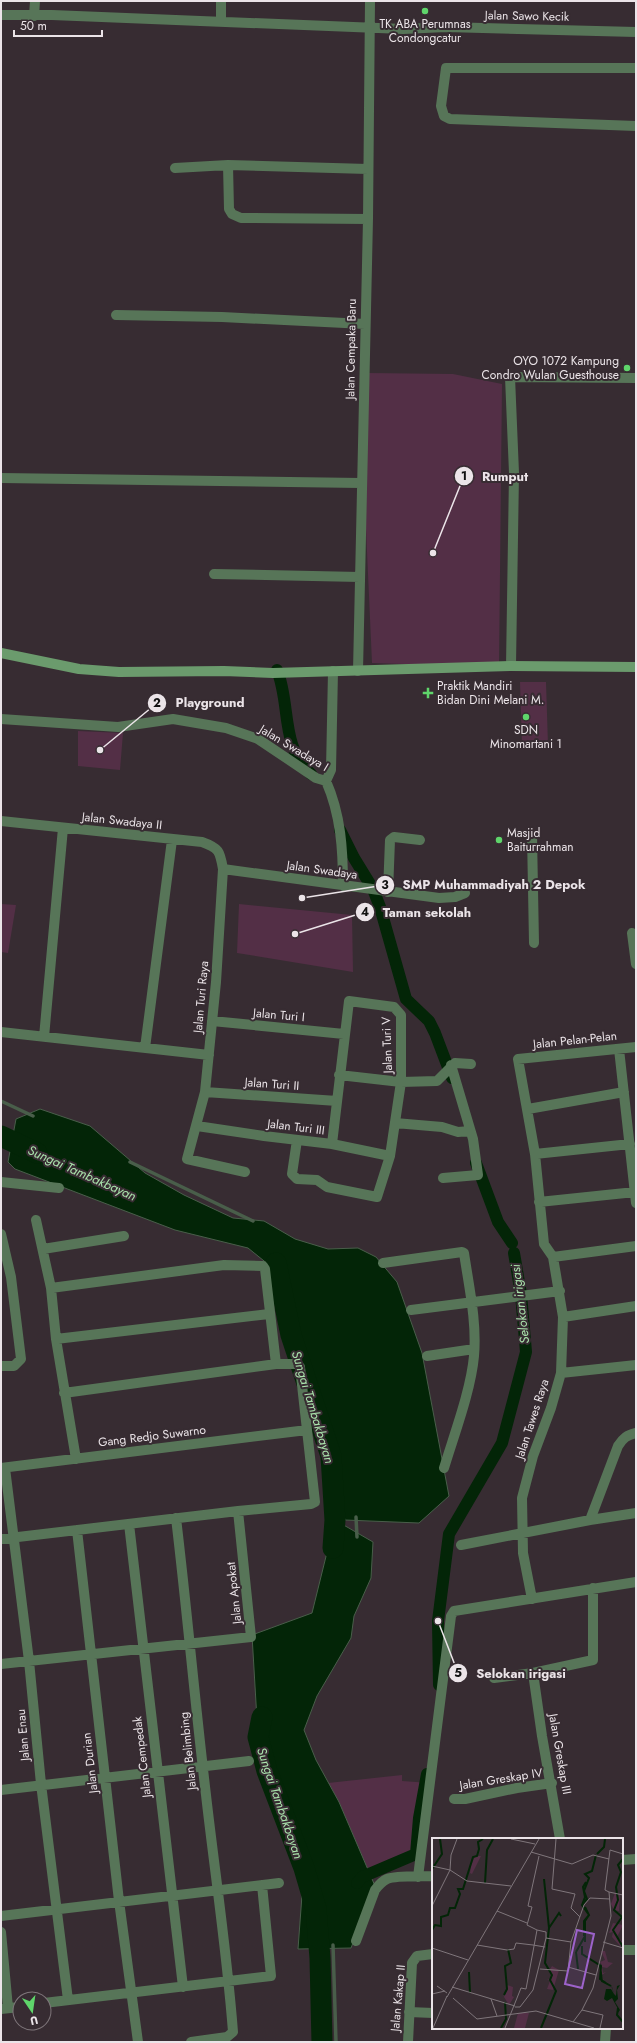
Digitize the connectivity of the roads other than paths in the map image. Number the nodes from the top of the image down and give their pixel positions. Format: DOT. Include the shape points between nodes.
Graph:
graph roads {
  1 [pos="35,1"];
  2 [pos="220,1"];
  3 [pos="370,1"];
  4 [pos="1,16"];
  5 [pos="34,16"];
  6 [pos="221,21"];
  7 [pos="369,28"];
  8 [pos="636,32"];
  9 [pos="636,68"];
  10 [pos="636,126"];
  11 [pos="228,165"];
  12 [pos="175,168"];
  13 [pos="368,169"];
  14 [pos="368,219"];
  15 [pos="116,314"];
  16 [pos="365,324"];
  17 [pos="636,378"];
  18 [pos="1,478"];
  19 [pos="361,483"];
  20 [pos="214,574"];
  21 [pos="360,577"];
  22 [pos="1,653"];
  23 [pos="511,666"];
  24 [pos="636,667"];
  25 [pos="358,671"];
  26 [pos="332,672"];
  27 [pos="1,719"];
  28 [pos="326,782"];
  29 [pos="1,821"];
  30 [pos="63,828"];
  31 [pos="532,835"];
  32 [pos="172,840"];
  33 [pos="420,840"];
  34 [pos="223,869"];
  35 [pos="343,886"];
  36 [pos="386,892"];
  37 [pos="464,893"];
  38 [pos="632,933"];
  39 [pos="534,943"];
  40 [pos="636,964"];
  41 [pos="212,1022"];
  42 [pos="1,1032"];
  43 [pos="344,1034"];
  44 [pos="44,1037"];
  45 [pos="636,1046"];
  46 [pos="145,1048"];
  47 [pos="619,1049"];
  48 [pos="209,1055"];
  49 [pos="518,1059"];
  50 [pos="471,1064"];
  51 [pos="449,1067"];
  52 [pos="339,1075"];
  53 [pos="401,1082"];
  54 [pos="205,1092"];
  55 [pos="624,1092"];
  56 [pos="337,1101"];
  57 [pos="528,1109"];
  58 [pos="395,1124"];
  59 [pos="197,1126"];
  60 [pos="470,1134"];
  61 [pos="297,1140"];
  62 [pos="332,1144"];
  63 [pos="630,1144"];
  64 [pos="536,1154"];
  65 [pos="390,1156"];
  66 [pos="245,1172"];
  67 [pos="443,1178"];
  68 [pos="1,1182"];
  69 [pos="59,1188"];
  70 [pos="635,1192"];
  71 [pos="539,1202"];
  72 [pos="636,1203"];
  73 [pos="36,1220"];
  74 [pos="1,1234"];
  75 [pos="124,1236"];
  76 [pos="636,1246"];
  77 [pos="42,1249"];
  78 [pos="553,1257"];
  79 [pos="383,1263"];
  80 [pos="6,1277"];
  81 [pos="51,1288"];
  82 [pos="560,1291"];
  83 [pos="471,1302"];
  84 [pos="636,1306"];
  85 [pos="411,1310"];
  86 [pos="269,1314"];
  87 [pos="563,1317"];
  88 [pos="56,1339"];
  89 [pos="474,1349"];
  90 [pos="427,1356"];
  91 [pos="276,1364"];
  92 [pos="1,1366"];
  93 [pos="636,1366"];
  94 [pos="561,1373"];
  95 [pos="64,1393"];
  96 [pos="307,1430"];
  97 [pos="636,1433"];
  98 [pos="76,1459"];
  99 [pos="3,1468"];
  100 [pos="444,1468"];
  101 [pos="238,1511"];
  102 [pos="636,1513"];
  103 [pos="176,1518"];
  104 [pos="590,1520"];
  105 [pos="129,1524"];
  106 [pos="77,1530"];
  107 [pos="522,1533"];
  108 [pos="15,1537"];
  109 [pos="1,1539"];
  110 [pos="461,1545"];
  111 [pos="636,1582"];
  112 [pos="592,1588"];
  113 [pos="532,1599"];
  114 [pos="191,1643"];
  115 [pos="143,1648"];
  116 [pos="90,1654"];
  117 [pos="29,1661"];
  118 [pos="1,1664"];
  119 [pos="534,1673"];
  120 [pos="494,1678"];
  121 [pos="249,1761"];
  122 [pos="203,1767"];
  123 [pos="157,1772"];
  124 [pos="105,1778"];
  125 [pos="41,1784"];
  126 [pos="552,1784"];
  127 [pos="1,1790"];
  128 [pos="454,1799"];
  129 [pos="560,1838"];
  130 [pos="636,1859"];
  131 [pos="623,1860"];
  132 [pos="432,1876"];
  133 [pos="418,1878"];
  134 [pos="280,1883"];
  135 [pos="262,1885"];
  136 [pos="217,1890"];
  137 [pos="172,1895"];
  138 [pos="119,1901"];
  139 [pos="57,1909"];
  140 [pos="1,1916"];
  141 [pos="1,1932"];
  142 [pos="356,1942"];
  143 [pos="623,1950"];
  144 [pos="636,1950"];
  145 [pos="432,1954"];
  146 [pos="229,1982"];
  147 [pos="183,1987"];
  148 [pos="131,1992"];
  149 [pos="68,2000"];
  150 [pos="52,2002"];
  151 [pos="4,2009"];
  152 [pos="409,2012"];
  153 [pos="432,2013"];
  154 [pos="606,2029"];
  155 [pos="138,2042"];
  156 [pos="191,2042"];
  157 [pos="408,2042"];
  158 [pos="605,2042"];
  1 -- 5 [label="street"];
  2 -- 6 [label="street"];
  3 -- 7 [label="street, Jalan Cempaka Baru"];
  4 -- 5 [label="street, Jalan Sawo Kecik"];
  5 -- 6 [label="street, Jalan Sawo Kecik"];
  6 -- 7 [label="street, Jalan Sawo Kecik"];
  7 -- 8 [label="street, Jalan Sawo Kecik" via="446,27"];
  7 -- 13 [label="street, Jalan Cempaka Baru"];
  9 -- 10 [label="street" via="446,68 441,106 444,116 450,119"];
  11 -- 12 [label="street"];
  11 -- 13 [label="street"];
  11 -- 14 [label="street" via="229,209 235,216"];
  13 -- 14 [label="street, Jalan Cempaka Baru"];
  14 -- 16 [label="street, Jalan Cempaka Baru"];
  15 -- 16 [label="street"];
  16 -- 19 [label="street, Jalan Cempaka Baru"];
  17 -- 23 [label="street" via="510,377 514,474"];
  18 -- 19 [label="street"];
  19 -- 21 [label="street, Jalan Cempaka Baru"];
  20 -- 21 [label="street"];
  21 -- 25 [label="street, Jalan Cempaka Baru"];
  22 -- 26 [label="street" via="79,669 119,672"];
  23 -- 24 [label="street"];
  23 -- 25 [label="street"];
  25 -- 26 [label="street"];
  26 -- 28 [label="street" via="331,770"];
  27 -- 28 [label="street, Jalan Swadaya I" via="118,727 173,720 226,728 258,739"];
  28 -- 35 [label="street, Jalan Swadaya I" via="333,797 343,846"];
  29 -- 30 [label="street, Jalan Swadaya II"];
  30 -- 32 [label="street, Jalan Swadaya II"];
  30 -- 44 [label="street"];
  31 -- 39 [label="street"];
  32 -- 34 [label="street, Jalan Swadaya II" via="202,842 214,846 220,852"];
  32 -- 46 [label="street"];
  33 -- 36 [label="street" via="394,837 390,840"];
  34 -- 35 [label="street, Jalan Swadaya"];
  34 -- 41 [label="street, Jalan Turi Raya"];
  35 -- 36 [label="street, Jalan Swadaya"];
  36 -- 37 [label="street, Jalan Swadaya" via="439,898 455,898"];
  38 -- 40 [label="street"];
  41 -- 43 [label="street, Jalan Turi I"];
  41 -- 48 [label="street, Jalan Turi Raya"];
  42 -- 44 [label="street"];
  43 -- 52 [label="street"];
  43 -- 53 [label="street, Jalan Turi V" via="349,1001 394,1007 399,1011"];
  44 -- 46 [label="street"];
  45 -- 47 [label="street, Jalan Pelan-Pelan"];
  46 -- 48 [label="street"];
  47 -- 49 [label="street, Jalan Pelan-Pelan"];
  47 -- 55 [label="street"];
  48 -- 54 [label="street, Jalan Turi Raya"];
  49 -- 57 [label="street, Jalan Tawes Raya"];
  50 -- 51 [label="street" via="455,1063"];
  51 -- 53 [label="street" via="437,1081"];
  51 -- 60 [label="street"];
  52 -- 53 [label="street"];
  52 -- 56 [label="street"];
  53 -- 58 [label="street"];
  54 -- 56 [label="street, Jalan Turi II"];
  54 -- 59 [label="street, Jalan Turi Raya"];
  55 -- 57 [label="street"];
  55 -- 63 [label="street"];
  56 -- 62 [label="street"];
  57 -- 64 [label="street, Jalan Tawes Raya"];
  58 -- 60 [label="street" via="442,1127"];
  58 -- 65 [label="street"];
  59 -- 61 [label="street, Jalan Turi III"];
  59 -- 66 [label="street, Jalan Turi Raya" via="187,1159"];
  60 -- 67 [label="street" via="478,1175"];
  61 -- 62 [label="street, Jalan Turi III"];
  61 -- 65 [label="street" via="292,1174 297,1178 317,1180 327,1187 377,1197"];
  62 -- 65 [label="street, Jalan Turi III"];
  63 -- 64 [label="street"];
  63 -- 70 [label="street"];
  64 -- 71 [label="street, Jalan Tawes Raya"];
  68 -- 69 [label="street"];
  70 -- 71 [label="street"];
  70 -- 72 [label="street"];
  71 -- 78 [label="street, Jalan Tawes Raya" via="544,1244"];
  73 -- 77 [label="street"];
  74 -- 80 [label="street"];
  75 -- 77 [label="street"];
  76 -- 78 [label="street"];
  77 -- 81 [label="street"];
  78 -- 82 [label="street, Jalan Tawes Raya"];
  79 -- 83 [label="street" via="464,1252"];
  80 -- 92 [label="street" via="21,1359 14,1366"];
  81 -- 86 [label="street" via="224,1265 261,1264 265,1269"];
  81 -- 88 [label="street"];
  82 -- 83 [label="street"];
  82 -- 87 [label="street, Jalan Tawes Raya"];
  83 -- 85 [label="street"];
  83 -- 89 [label="street"];
  84 -- 87 [label="street"];
  86 -- 88 [label="street"];
  86 -- 91 [label="street"];
  87 -- 94 [label="street, Jalan Tawes Raya"];
  88 -- 95 [label="street"];
  89 -- 90 [label="street"];
  89 -- 100 [label="street" via="473,1367"];
  91 -- 95 [label="street"];
  91 -- 96 [label="street" via="299,1365"];
  93 -- 94 [label="street"];
  94 -- 107 [label="street, Jalan Tawes Raya" via="552,1408 533,1456 522,1498"];
  95 -- 98 [label="street"];
  96 -- 98 [label="street, Gang Redjo Suwarno"];
  96 -- 101 [label="street" via="315,1500 313,1504"];
  97 -- 104 [label="street" via="629,1434 618,1446"];
  98 -- 99 [label="street, Gang Redjo Suwarno"];
  99 -- 108 [label="street, Jalan Enau"];
  101 -- 103 [label="street"];
  101 -- 114 [label="street, Jalan Apokat" via="252,1634 248,1638"];
  102 -- 104 [label="street"];
  103 -- 105 [label="street"];
  103 -- 114 [label="street, Jalan Belimbing"];
  104 -- 107 [label="street"];
  105 -- 106 [label="street"];
  105 -- 115 [label="street, Jalan Cempedak"];
  106 -- 108 [label="street"];
  106 -- 116 [label="street, Jalan Durian"];
  107 -- 110 [label="street"];
  107 -- 113 [label="street, Jalan Tawes Raya" via="523,1553"];
  108 -- 109 [label="street"];
  108 -- 117 [label="street, Jalan Enau"];
  111 -- 112 [label="street"];
  112 -- 113 [label="street"];
  112 -- 119 [label="street" via="593,1660"];
  113 -- 133 [label="street" via="454,1611 451,1616"];
  114 -- 115 [label="street"];
  114 -- 122 [label="street, Jalan Belimbing"];
  115 -- 116 [label="street"];
  115 -- 123 [label="street, Jalan Cempedak"];
  116 -- 117 [label="street"];
  116 -- 124 [label="street, Jalan Durian"];
  117 -- 118 [label="street"];
  117 -- 125 [label="street, Jalan Enau"];
  119 -- 120 [label="street"];
  119 -- 126 [label="street, Jalan Greskap III" via="542,1736"];
  121 -- 122 [label="street"];
  122 -- 123 [label="street"];
  122 -- 136 [label="street, Jalan Belimbing"];
  123 -- 124 [label="street"];
  123 -- 137 [label="street, Jalan Cempedak"];
  124 -- 125 [label="street"];
  124 -- 138 [label="street, Jalan Durian"];
  125 -- 127 [label="street"];
  125 -- 139 [label="street, Jalan Enau"];
  126 -- 128 [label="street, Jalan Greskap IV"];
  126 -- 129 [label="street, Jalan Greskap III"];
  130 -- 131 [label="street"];
  132 -- 133 [label="street"];
  133 -- 142 [label="street" via="386,1879 380,1884 375,1890"];
  134 -- 135 [label="street"];
  135 -- 136 [label="street"];
  135 -- 146 [label="street" via="272,1975"];
  136 -- 137 [label="street"];
  136 -- 146 [label="street, Jalan Belimbing"];
  137 -- 138 [label="street"];
  137 -- 147 [label="street, Jalan Cempedak"];
  138 -- 139 [label="street"];
  138 -- 148 [label="street, Jalan Durian"];
  139 -- 140 [label="street"];
  139 -- 149 [label="street, Jalan Enau"];
  141 -- 151 [label="street"];
  143 -- 144 [label="street"];
  145 -- 152 [label="street, Jalan Kakap II" via="417,1956 412,1962"];
  146 -- 147 [label="street"];
  146 -- 156 [label="street, Jalan Belimbing" via="233,2032 227,2037"];
  147 -- 148 [label="street"];
  148 -- 149 [label="street"];
  148 -- 155 [label="street, Jalan Durian"];
  149 -- 150 [label="street"];
  152 -- 153 [label="street"];
  152 -- 157 [label="street, Jalan Kakap II"];
  154 -- 158 [label="street"];
}
